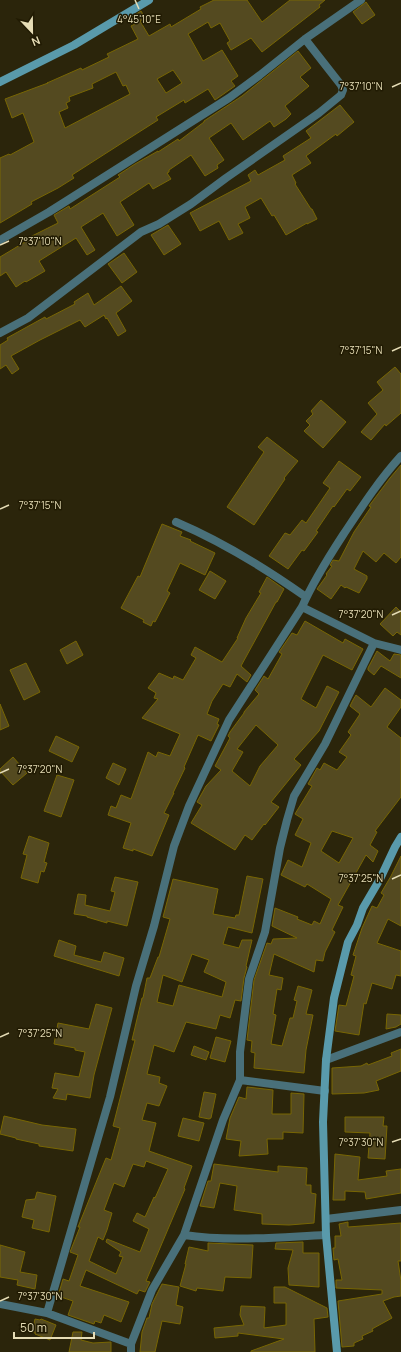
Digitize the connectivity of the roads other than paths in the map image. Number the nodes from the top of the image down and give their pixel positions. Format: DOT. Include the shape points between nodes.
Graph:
graph roads {
  1 [pos="149,0"];
  2 [pos="361,0"];
  3 [pos="305,38"];
  4 [pos="0,82"];
  5 [pos="0,240"];
  6 [pos="0,334"];
  7 [pos="401,456"];
  8 [pos="176,522"];
  9 [pos="306,597"];
  10 [pos="302,607"];
  11 [pos="374,642"];
  12 [pos="401,650"];
  13 [pos="401,837"];
  14 [pos="401,1032"];
  15 [pos="326,1060"];
  16 [pos="240,1080"];
  17 [pos="325,1091"];
  18 [pos="401,1210"];
  19 [pos="326,1220"];
  20 [pos="184,1235"];
  21 [pos="326,1235"];
  22 [pos="0,1304"];
  23 [pos="47,1313"];
  24 [pos="131,1348"];
  25 [pos="337,1352"];
  1 -- 4 [label="street" via="74,45"];
  2 -- 3 [label="street"];
  3 -- 5 [label="street" via="229,98 49,212"];
  3 -- 6 [label="street" via="341,85 341,95 191,204 141,232 28,318"];
  7 -- 9 [label="street" via="386,472 357,513"];
  8 -- 9 [label="street" via="239,553"];
  9 -- 10 [label="street"];
  10 -- 11 [label="street"];
  10 -- 23 [label="street" via="229,720 189,806 174,846 136,986 110,1097"];
  11 -- 12 [label="street"];
  11 -- 16 [label="street" via="325,744 294,796 280,848 265,932 249,979 240,1052"];
  13 -- 15 [label="street" via="348,942 334,998"];
  14 -- 15 [label="street"];
  15 -- 17 [label="street"];
  16 -- 17 [label="street"];
  16 -- 20 [label="street" via="223,1120"];
  17 -- 19 [label="street" via="323,1122"];
  18 -- 19 [label="street"];
  19 -- 21 [label="street"];
  20 -- 21 [label="street" via="266,1238"];
  20 -- 24 [label="street" via="152,1290"];
  21 -- 25 [label="street"];
  22 -- 23 [label="street"];
  23 -- 24 [label="street"];
}
